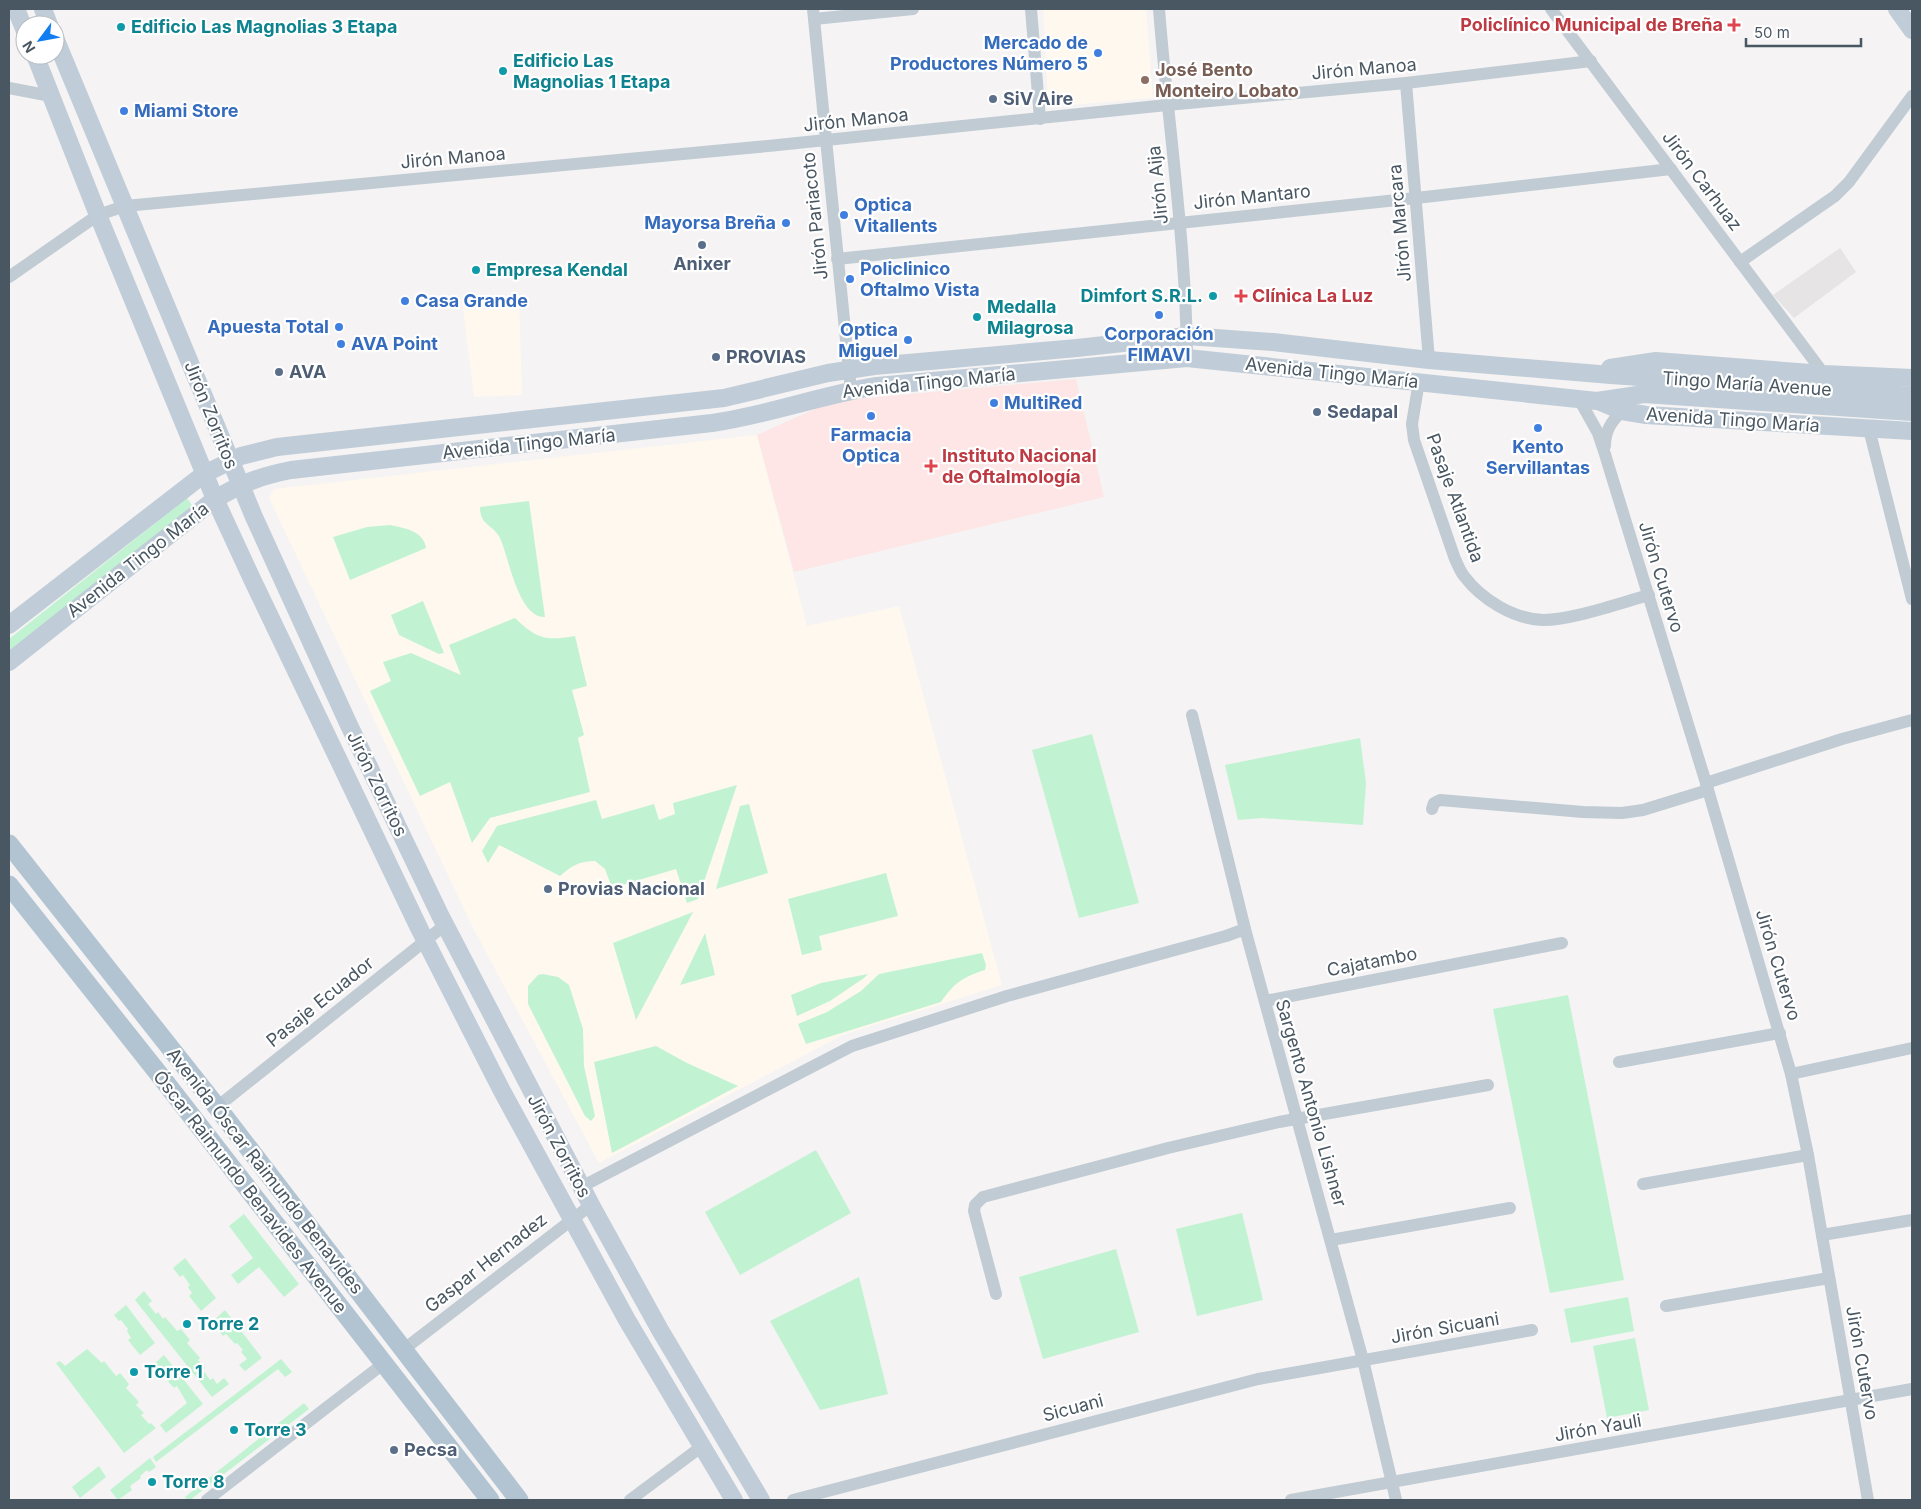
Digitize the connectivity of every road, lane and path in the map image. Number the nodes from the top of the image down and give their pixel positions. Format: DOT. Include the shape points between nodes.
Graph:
graph roads {
  1 [pos="913,9"];
  2 [pos="1031,9"];
  3 [pos="1159,9"];
  4 [pos="1551,9"];
  5 [pos="1896,9"];
  6 [pos="813,14"];
  7 [pos="1912,30"];
  8 [pos="1591,61"];
  9 [pos="65,62"];
  10 [pos="39,65"];
  11 [pos="1406,83"];
  12 [pos="9,88"];
  13 [pos="51,96"];
  14 [pos="1912,96"];
  15 [pos="1167,105"];
  16 [pos="1040,119"];
  17 [pos="825,140"];
  18 [pos="1671,169"];
  19 [pos="1416,198"];
  20 [pos="125,206"];
  21 [pos="98,215"];
  22 [pos="1180,222"];
  23 [pos="837,259"];
  24 [pos="1740,262"];
  25 [pos="9,277"];
  26 [pos="1187,336"];
  27 [pos="1273,342"];
  28 [pos="1187,358"];
  29 [pos="1429,360"];
  30 [pos="1270,367"];
  31 [pos="849,370"];
  32 [pos="1582,372"];
  33 [pos="1824,374"];
  34 [pos="1912,378"];
  35 [pos="1419,381"];
  36 [pos="851,390"];
  37 [pos="1912,396"];
  38 [pos="1579,399"];
  39 [pos="1598,401"];
  40 [pos="1622,411"];
  41 [pos="1912,412"];
  42 [pos="1869,429"];
  43 [pos="1912,430"];
  44 [pos="1604,451"];
  45 [pos="230,461"];
  46 [pos="204,474"];
  47 [pos="240,484"];
  48 [pos="215,499"];
  49 [pos="1649,595"];
  50 [pos="1912,599"];
  51 [pos="9,625"];
  52 [pos="9,662"];
  53 [pos="1192,715"];
  54 [pos="1912,720"];
  55 [pos="1707,786"];
  56 [pos="1432,809"];
  57 [pos="9,844"];
  58 [pos="9,885"];
  59 [pos="445,925"];
  60 [pos="1245,929"];
  61 [pos="425,941"];
  62 [pos="1562,943"];
  63 [pos="1265,1001"];
  64 [pos="1780,1033"];
  65 [pos="1912,1048"];
  66 [pos="1619,1062"];
  67 [pos="1791,1074"];
  68 [pos="1488,1085"];
  69 [pos="217,1107"];
  70 [pos="1298,1118"];
  71 [pos="1808,1155"];
  72 [pos="1643,1184"];
  73 [pos="581,1187"];
  74 [pos="590,1205"];
  75 [pos="1510,1208"];
  76 [pos="572,1220"];
  77 [pos="1912,1220"];
  78 [pos="1822,1235"];
  79 [pos="1331,1240"];
  80 [pos="1829,1278"];
  81 [pos="996,1294"];
  82 [pos="1666,1306"];
  83 [pos="1532,1330"];
  84 [pos="403,1350"];
  85 [pos="1364,1360"];
  86 [pos="383,1364"];
  87 [pos="1912,1389"];
  88 [pos="1850,1400"];
  89 [pos="701,1447"];
  90 [pos="1392,1483"];
  91 [pos="207,1500"];
  92 [pos="490,1500"];
  93 [pos="519,1500"];
  94 [pos="630,1500"];
  95 [pos="734,1500"];
  96 [pos="761,1500"];
  97 [pos="794,1500"];
  98 [pos="1290,1500"];
  99 [pos="1396,1500"];
  100 [pos="1868,1500"];
  1 -- 6 [label="street"];
  2 -- 16 [label="street"];
  3 -- 15 [label="street, Jirón Aija"];
  4 -- 8 [label="street, Jirón Carhuaz"];
  5 -- 7 [label="main road"];
  6 -- 17 [label="street, Jirón Pariacoto"];
  8 -- 11 [label="street, Jirón Manoa"];
  8 -- 18 [label="street, Jirón Carhuaz"];
  9 -- 20 [label="main road, Jirón Zorritos"];
  10 -- 13 [label="main road, Jirón Zorritos"];
  11 -- 15 [label="street, Jirón Manoa"];
  11 -- 19 [label="street, Jirón Marcara"];
  12 -- 13 [label="street"];
  13 -- 21 [label="main road, Jirón Zorritos"];
  14 -- 24 [label="street" via="1835,196"];
  15 -- 16 [label="street, Jirón Manoa"];
  15 -- 22 [label="street, Jirón Aija"];
  16 -- 17 [label="street, Jirón Manoa"];
  17 -- 20 [label="street, Jirón Manoa"];
  17 -- 23 [label="street, Jirón Pariacoto"];
  18 -- 19 [label="street, Jirón Mantaro"];
  18 -- 24 [label="street, Jirón Carhuaz"];
  19 -- 22 [label="street, Jirón Mantaro"];
  19 -- 29 [label="street, Jirón Marcara"];
  20 -- 21 [label="street, Jirón Manoa"];
  20 -- 45 [label="main road, Jirón Zorritos"];
  21 -- 25 [label="street, Jirón Manoa"];
  21 -- 46 [label="main road, Jirón Zorritos"];
  22 -- 23 [label="street, Jirón Mantaro"];
  22 -- 26 [label="street, Jirón Aija"];
  23 -- 31 [label="street, Jirón Pariacoto"];
  24 -- 33 [label="street, Jirón Carhuaz"];
  26 -- 27 [label="main road, Avenida Tingo María"];
  26 -- 28 [label="street, Jirón Aija"];
  26 -- 31 [label="main road, Avenida Tingo María"];
  27 -- 29 [label="main road, Avenida Tingo María"];
  27 -- 30 [label="main road"];
  28 -- 30 [label="main road, Avenida Tingo María"];
  28 -- 36 [label="main road, Avenida Tingo María"];
  29 -- 32 [label="main road, Avenida Tingo María"];
  30 -- 35 [label="main road, Avenida Tingo María"];
  31 -- 36 [label="street, Jirón Pariacoto"];
  31 -- 45 [label="main road, Avenida Tingo María" via="724,398 277,447"];
  32 -- 33 [label="main road, Avenida Tingo María" via="1656,362"];
  32 -- 37 [label="main road, Tingo María Avenue"];
  33 -- 34 [label="main road, Avenida Tingo María"];
  35 -- 38 [label="main road, Avenida Tingo María"];
  35 -- 49 [label="street, Pasaje Atlantida" via="1412,424 1414,440 1455,559 1464,576 1484,596 1522,617 1544,620"];
  36 -- 47 [label="main road, Avenida Tingo María" via="721,422 291,470"];
  38 -- 39 [label="main road, Avenida Tingo María"];
  38 -- 44 [label="street, Jirón Cutervo"];
  39 -- 40 [label="main road, Avenida Tingo María"];
  39 -- 41 [label="main road, Tingo María Avenue" via="1644,394"];
  40 -- 42 [label="main road, Avenida Tingo María"];
  40 -- 44 [label="street, Jirón Cutervo" via="1611,422 1605,436"];
  42 -- 43 [label="main road, Avenida Tingo María"];
  42 -- 50 [label="street"];
  44 -- 49 [label="street, Jirón Cutervo"];
  45 -- 46 [label="main road, Avenida Tingo María"];
  45 -- 47 [label="main road, Jirón Zorritos"];
  46 -- 48 [label="main road, Jirón Zorritos"];
  46 -- 51 [label="main road, Avenida Tingo María"];
  47 -- 48 [label="main road, Avenida Tingo María"];
  47 -- 59 [label="main road, Jirón Zorritos" via="348,723"];
  48 -- 52 [label="main road, Avenida Tingo María"];
  48 -- 61 [label="main road, Jirón Zorritos"];
  49 -- 55 [label="street, Jirón Cutervo"];
  53 -- 60 [label="street, Sargento Antonio Lishner"];
  54 -- 55 [label="street" via="1842,739"];
  55 -- 56 [label="street" via="1643,810 1622,813 1440,800"];
  55 -- 64 [label="street, Jirón Cutervo"];
  57 -- 69 [label="main road, Avenida Óscar Raimundo Benavides"];
  58 -- 86 [label="main road, Óscar Raimundo Benavides Avenue"];
  59 -- 61 [label="street, Pasaje Ecuador"];
  59 -- 73 [label="main road, Jirón Zorritos"];
  60 -- 63 [label="street, Sargento Antonio Lishner"];
  60 -- 73 [label="street" via="1007,996 852,1046"];
  61 -- 69 [label="street, Pasaje Ecuador"];
  61 -- 76 [label="main road, Jirón Zorritos"];
  62 -- 63 [label="street, Cajatambo"];
  63 -- 70 [label="street, Sargento Antonio Lishner"];
  64 -- 66 [label="street"];
  64 -- 67 [label="street, Jirón Cutervo"];
  65 -- 67 [label="street"];
  67 -- 71 [label="street, Jirón Cutervo"];
  68 -- 70 [label="street"];
  69 -- 84 [label="main road, Avenida Óscar Raimundo Benavides"];
  70 -- 79 [label="street, Sargento Antonio Lishner"];
  70 -- 81 [label="street" via="1168,1148 983,1197 974,1205 974,1211"];
  71 -- 72 [label="street"];
  71 -- 78 [label="street, Jirón Cutervo"];
  73 -- 74 [label="main road, Jirón Zorritos"];
  74 -- 76 [label="street, Gaspar Hernadez"];
  74 -- 96 [label="main road, Jirón Zorritos"];
  75 -- 79 [label="street"];
  76 -- 84 [label="street, Gaspar Hernadez"];
  76 -- 89 [label="main road, Jirón Zorritos"];
  77 -- 78 [label="street"];
  78 -- 80 [label="street, Jirón Cutervo"];
  79 -- 85 [label="street, Sargento Antonio Lishner"];
  80 -- 82 [label="street"];
  80 -- 88 [label="street, Jirón Cutervo"];
  83 -- 85 [label="street, Jirón Sicuani"];
  84 -- 93 [label="main road, Avenida Óscar Raimundo Benavides"];
  85 -- 90 [label="street, Sargento Antonio Lishner"];
  85 -- 97 [label="street, Sicuani" via="1258,1379"];
  86 -- 91 [label="street"];
  86 -- 92 [label="main road, Óscar Raimundo Benavides Avenue"];
  87 -- 88 [label="street, Jirón Yauli"];
  88 -- 90 [label="street, Jirón Yauli"];
  88 -- 100 [label="street, Jirón Cutervo"];
  89 -- 94 [label="street"];
  89 -- 95 [label="main road, Jirón Zorritos"];
  90 -- 98 [label="street, Jirón Yauli"];
  90 -- 99 [label="street, Sargento Antonio Lishner"];
}
